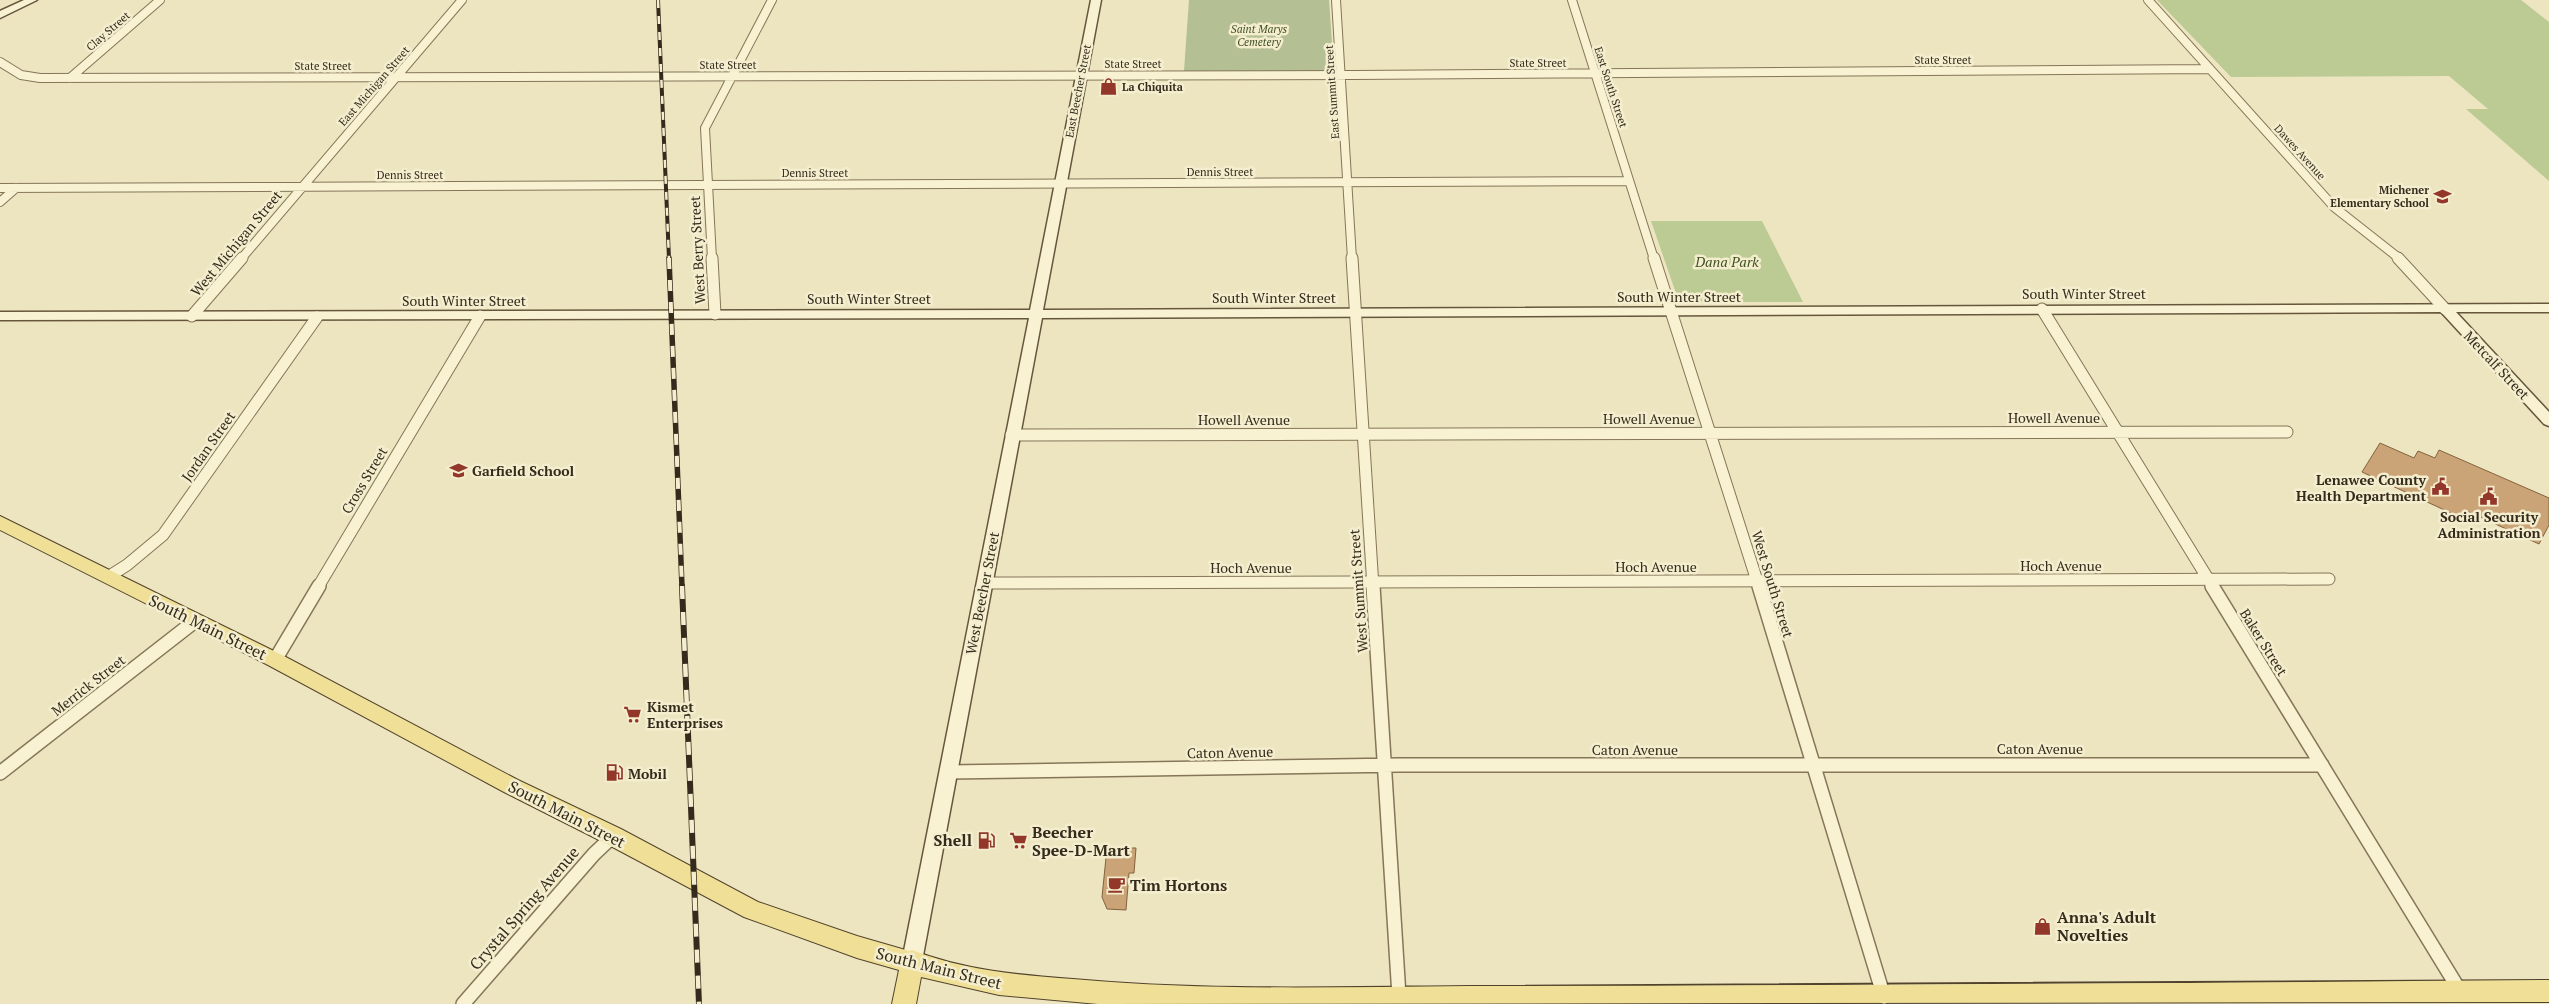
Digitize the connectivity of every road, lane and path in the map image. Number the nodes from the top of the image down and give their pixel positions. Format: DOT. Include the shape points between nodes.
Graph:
graph roads {
  1 [pos="32,0"];
  2 [pos="160,0"];
  3 [pos="462,0"];
  4 [pos="772,0"];
  5 [pos="1096,0"];
  6 [pos="1336,0"];
  7 [pos="1572,0"];
  8 [pos="2148,0"];
  9 [pos="0,17"];
  10 [pos="0,62"];
  11 [pos="9,67"];
  12 [pos="2210,69"];
  13 [pos="0,74"];
  14 [pos="1595,74"];
  15 [pos="1342,75"];
  16 [pos="1081,76"];
  17 [pos="397,77"];
  18 [pos="731,77"];
  19 [pos="70,78"];
  20 [pos="1629,181"];
  21 [pos="1060,183"];
  22 [pos="1348,183"];
  23 [pos="707,185"];
  24 [pos="302,187"];
  25 [pos="0,188"];
  26 [pos="16,188"];
  27 [pos="0,202"];
  28 [pos="2549,308"];
  29 [pos="2042,309"];
  30 [pos="2445,309"];
  31 [pos="1672,312"];
  32 [pos="1355,313"];
  33 [pos="715,314"];
  34 [pos="1036,314"];
  35 [pos="0,316"];
  36 [pos="192,316"];
  37 [pos="480,316"];
  38 [pos="317,317"];
  39 [pos="2549,421"];
  40 [pos="2118,432"];
  41 [pos="2287,432"];
  42 [pos="1710,433"];
  43 [pos="1363,434"];
  44 [pos="1012,435"];
  45 [pos="0,522"];
  46 [pos="108,577"];
  47 [pos="2329,579"];
  48 [pos="2207,580"];
  49 [pos="1757,581"];
  50 [pos="1372,582"];
  51 [pos="984,583"];
  52 [pos="194,621"];
  53 [pos="275,660"];
  54 [pos="1384,765"];
  55 [pos="1813,765"];
  56 [pos="2322,765"];
  57 [pos="948,772"];
  58 [pos="0,773"];
  59 [pos="613,836"];
  60 [pos="912,961"];
  61 [pos="2549,990"];
  62 [pos="2460,991"];
  63 [pos="1399,996"];
  64 [pos="1884,996"];
  65 [pos="463,1004"];
  66 [pos="904,1004"];
  1 -- 9 [label="street"];
  2 -- 19 [label="street, Clay Street"];
  3 -- 17 [label="street, East Michigan Street"];
  4 -- 18 [label="street, West Berry Street"];
  5 -- 16 [label="street, East Beecher Street"];
  6 -- 15 [label="street, East Summit Street"];
  7 -- 14 [label="street, East South Street"];
  8 -- 12 [label="street, Dawes Avenue"];
  10 -- 11 [label="street, State Street"];
  11 -- 13 [label="street"];
  11 -- 19 [label="street, State Street" via="26,77"];
  12 -- 14 [label="street, State Street"];
  12 -- 30 [label="street, Dawes Avenue" via="2334,207 2395,254"];
  14 -- 15 [label="street, State Street"];
  14 -- 20 [label="street, East South Street"];
  15 -- 16 [label="street, State Street"];
  15 -- 22 [label="street, East Summit Street"];
  16 -- 18 [label="street, State Street"];
  16 -- 21 [label="street, East Beecher Street"];
  17 -- 18 [label="street, State Street"];
  17 -- 19 [label="street, State Street"];
  17 -- 24 [label="street, East Michigan Street"];
  18 -- 23 [label="street, West Berry Street" via="705,128"];
  20 -- 22 [label="street, Dennis Street"];
  20 -- 31 [label="street, West South Street"];
  21 -- 22 [label="street, Dennis Street"];
  21 -- 23 [label="street, Dennis Street"];
  21 -- 34 [label="street, West Beecher Street"];
  22 -- 32 [label="street, West Summit Street"];
  23 -- 24 [label="street, Dennis Street"];
  23 -- 33 [label="street, West Berry Street"];
  24 -- 26 [label="street, Dennis Street"];
  24 -- 36 [label="street, West Michigan Street"];
  25 -- 26 [label="street, Dennis Street"];
  26 -- 27 [label="street"];
  28 -- 30 [label="street, South Winter Street"];
  29 -- 30 [label="street, South Winter Street"];
  29 -- 31 [label="street, South Winter Street"];
  29 -- 40 [label="street, Baker Street"];
  30 -- 39 [label="street, Metcalf Street"];
  31 -- 32 [label="street, South Winter Street"];
  31 -- 42 [label="street, West South Street"];
  32 -- 34 [label="street, South Winter Street"];
  32 -- 43 [label="street, West Summit Street"];
  33 -- 34 [label="street, South Winter Street"];
  33 -- 37 [label="street, South Winter Street"];
  34 -- 44 [label="street, West Beecher Street"];
  35 -- 36 [label="street, South Winter Street"];
  36 -- 38 [label="street, South Winter Street"];
  37 -- 38 [label="street, South Winter Street"];
  37 -- 53 [label="street, Cross Street"];
  38 -- 46 [label="street, Jordan Street" via="163,535"];
  40 -- 41 [label="street, Howell Avenue"];
  40 -- 42 [label="street, Howell Avenue"];
  40 -- 48 [label="street, Baker Street"];
  42 -- 43 [label="street, Howell Avenue"];
  42 -- 49 [label="street, West South Street"];
  43 -- 44 [label="street, Howell Avenue"];
  43 -- 50 [label="street, West Summit Street"];
  44 -- 51 [label="street, West Beecher Street"];
  45 -- 46 [label="main road, South Main Street"];
  46 -- 52 [label="main road, South Main Street"];
  47 -- 48 [label="street, Hoch Avenue"];
  48 -- 49 [label="street, Hoch Avenue"];
  48 -- 56 [label="street, Baker Street"];
  49 -- 50 [label="street, Hoch Avenue"];
  49 -- 55 [label="street, West South Street"];
  50 -- 51 [label="street, Hoch Avenue"];
  50 -- 54 [label="street, West Summit Street"];
  51 -- 57 [label="street, West Beecher Street"];
  52 -- 53 [label="main road, South Main Street"];
  52 -- 58 [label="street, Merrick Street"];
  53 -- 59 [label="main road, South Main Street" via="511,786"];
  54 -- 55 [label="street, Caton Avenue"];
  54 -- 57 [label="street, Caton Avenue"];
  54 -- 63 [label="street, West Summit Street"];
  55 -- 56 [label="street, Caton Avenue"];
  55 -- 64 [label="street, West South Street"];
  56 -- 62 [label="street, Baker Street"];
  57 -- 60 [label="street, West Beecher Street"];
  59 -- 60 [label="main road, South Main Street" via="752,910 857,947"];
  59 -- 65 [label="street, Crystal Spring Avenue"];
  60 -- 63 [label="main road, South Main Street" via="946,973 1000,984 1128,996"];
  60 -- 66 [label="main road, West Beecher Street"];
  61 -- 62 [label="main road, South Main Street"];
  62 -- 64 [label="main road, South Main Street"];
  63 -- 64 [label="main road, South Main Street"];
}
